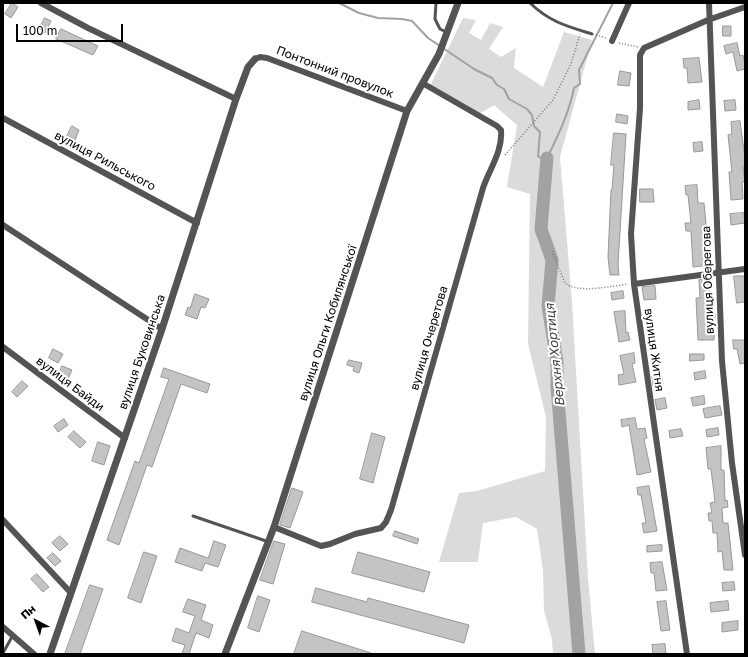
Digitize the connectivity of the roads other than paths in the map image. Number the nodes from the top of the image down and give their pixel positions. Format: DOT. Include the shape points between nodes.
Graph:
graph roads {
  1 [pos="41,3"];
  2 [pos="436,3"];
  3 [pos="458,3"];
  4 [pos="530,3"];
  5 [pos="629,3"];
  6 [pos="709,3"];
  7 [pos="745,7"];
  8 [pos="708,20"];
  9 [pos="592,34"];
  10 [pos="446,36"];
  11 [pos="612,41"];
  12 [pos="255,59"];
  13 [pos="424,84"];
  14 [pos="236,99"];
  15 [pos="407,111"];
  16 [pos="3,118"];
  17 [pos="196,224"];
  18 [pos="3,225"];
  19 [pos="745,269"];
  20 [pos="719,272"];
  21 [pos="634,284"];
  22 [pos="162,329"];
  23 [pos="3,347"];
  24 [pos="124,438"];
  25 [pos="193,516"];
  26 [pos="3,520"];
  27 [pos="274,527"];
  28 [pos="269,542"];
  29 [pos="745,555"];
  30 [pos="71,593"];
  31 [pos="3,627"];
  32 [pos="13,635"];
  33 [pos="3,653"];
  34 [pos="34,654"];
  35 [pos="50,654"];
  36 [pos="225,654"];
  37 [pos="687,654"];
  1 -- 14 [label="street"];
  2 -- 10 [label="lane" via="435,19"];
  3 -- 10 [label="street, вулиця Ольги Кобилянської"];
  4 -- 9 [label="lane" via="549,19"];
  5 -- 11 [label="street"];
  6 -- 8 [label="street, вулиця Оберегова"];
  7 -- 8 [label="street"];
  8 -- 20 [label="street, вулиця Оберегова" via="712,48"];
  8 -- 21 [label="street, вулиця Житня" via="644,48 640,55 640,108 631,234"];
  10 -- 13 [label="street, вулиця Ольги Кобилянської"];
  12 -- 14 [label="street, вулиця Буковинська" via="248,67"];
  12 -- 15 [label="street, Понтонний провулок" via="267,58"];
  13 -- 15 [label="street, вулиця Ольги Кобилянської"];
  13 -- 27 [label="street, вулиця Очеретова" via="497,126 501,130 501,136 492,169 483,188 391,510 381,528 320,546"];
  14 -- 17 [label="street, вулиця Буковинська"];
  15 -- 27 [label="street, вулиця Ольги Кобилянської"];
  16 -- 17 [label="street, вулиця Рильського"];
  17 -- 22 [label="street, вулиця Буковинська"];
  18 -- 22 [label="street"];
  19 -- 20 [label="street"];
  20 -- 21 [label="street"];
  20 -- 29 [label="street, вулиця Оберегова" via="722,361 732,463"];
  21 -- 37 [label="street, вулиця Житня"];
  22 -- 24 [label="street, вулиця Буковинська"];
  23 -- 24 [label="street, вулиця Байди"];
  24 -- 30 [label="street, вулиця Буковинська"];
  25 -- 28 [label="lane"];
  26 -- 30 [label="street"];
  27 -- 28 [label="street, вулиця Ольги Кобилянської"];
  28 -- 36 [label="street, вулиця Ольги Кобилянської"];
  30 -- 35 [label="street, вулиця Буковинська"];
  31 -- 32 [label="street"];
  32 -- 33 [label="lane"];
  32 -- 34 [label="street"];
}
